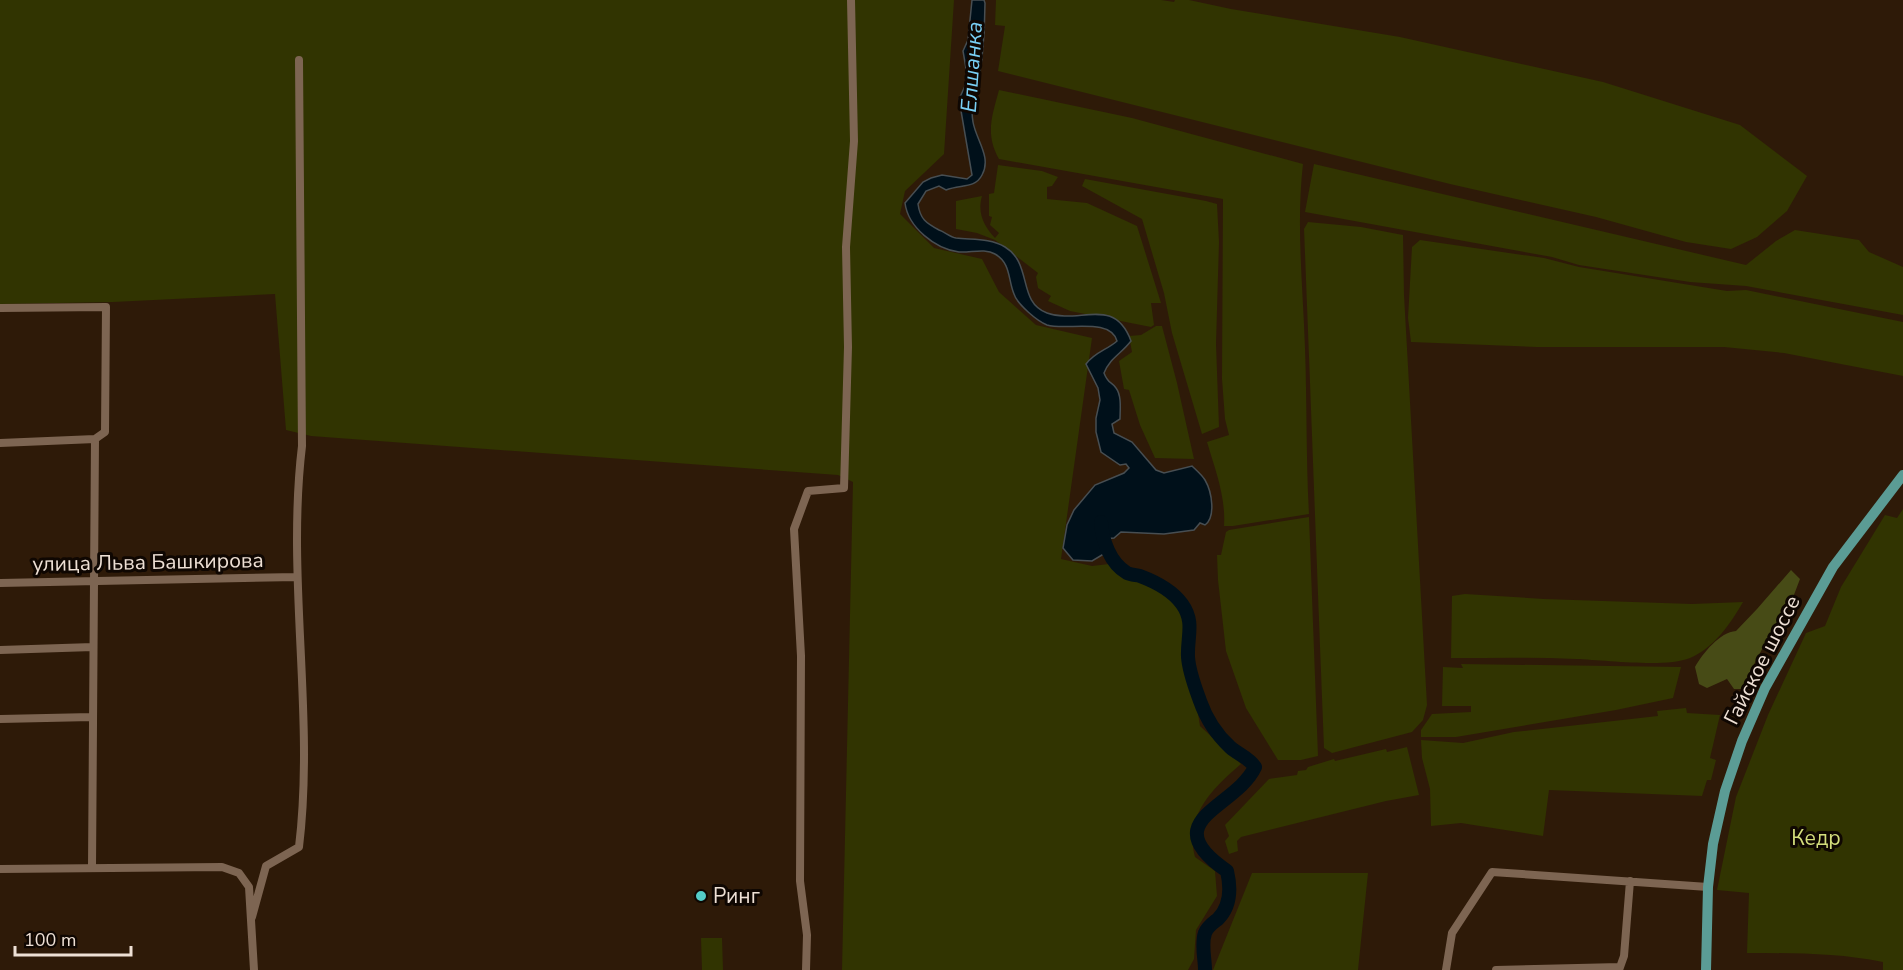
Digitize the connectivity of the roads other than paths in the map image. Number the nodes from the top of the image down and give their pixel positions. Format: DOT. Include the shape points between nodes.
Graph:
graph roads {
  1 [pos="851,0"];
  2 [pos="299,60"];
  3 [pos="0,308"];
  4 [pos="95,440"];
  5 [pos="0,443"];
  6 [pos="1903,475"];
  7 [pos="297,577"];
  8 [pos="93,581"];
  9 [pos="0,583"];
  10 [pos="93,646"];
  11 [pos="0,650"];
  12 [pos="92,717"];
  13 [pos="0,719"];
  14 [pos="92,868"];
  15 [pos="0,870"];
  16 [pos="1630,881"];
  17 [pos="1708,887"];
  18 [pos="252,916"];
  19 [pos="1619,969"];
  20 [pos="254,970"];
  21 [pos="807,970"];
  22 [pos="1446,970"];
  23 [pos="1496,970"];
  24 [pos="1545,970"];
  25 [pos="1706,970"];
  1 -- 21 [label="street" via="854,141 846,247 844,488 808,491 794,529 801,656 800,881"];
  2 -- 7 [label="street" via="302,446"];
  3 -- 4 [label="street" via="106,307 105,432"];
  4 -- 5 [label="street"];
  4 -- 8 [label="street"];
  6 -- 17 [label="main road, Гайское шоссе" via="1833,567 1765,688 1725,791"];
  7 -- 8 [label="street, улица Льва Башкирова"];
  7 -- 18 [label="street" via="303,799 299,848 267,866"];
  8 -- 9 [label="street, улица Льва Башкирова"];
  8 -- 10 [label="street"];
  10 -- 11 [label="street"];
  10 -- 12 [label="street"];
  12 -- 13 [label="street"];
  12 -- 14 [label="street"];
  14 -- 15 [label="street"];
  14 -- 18 [label="street" via="222,867 239,873 249,887"];
  16 -- 17 [label="street"];
  16 -- 19 [label="street" via="1624,956"];
  16 -- 22 [label="street" via="1492,872 1452,933"];
  17 -- 25 [label="main road, Гайское шоссе"];
  18 -- 20 [label="street"];
  19 -- 24 [label="street"];
  23 -- 24 [label="street"];
}
